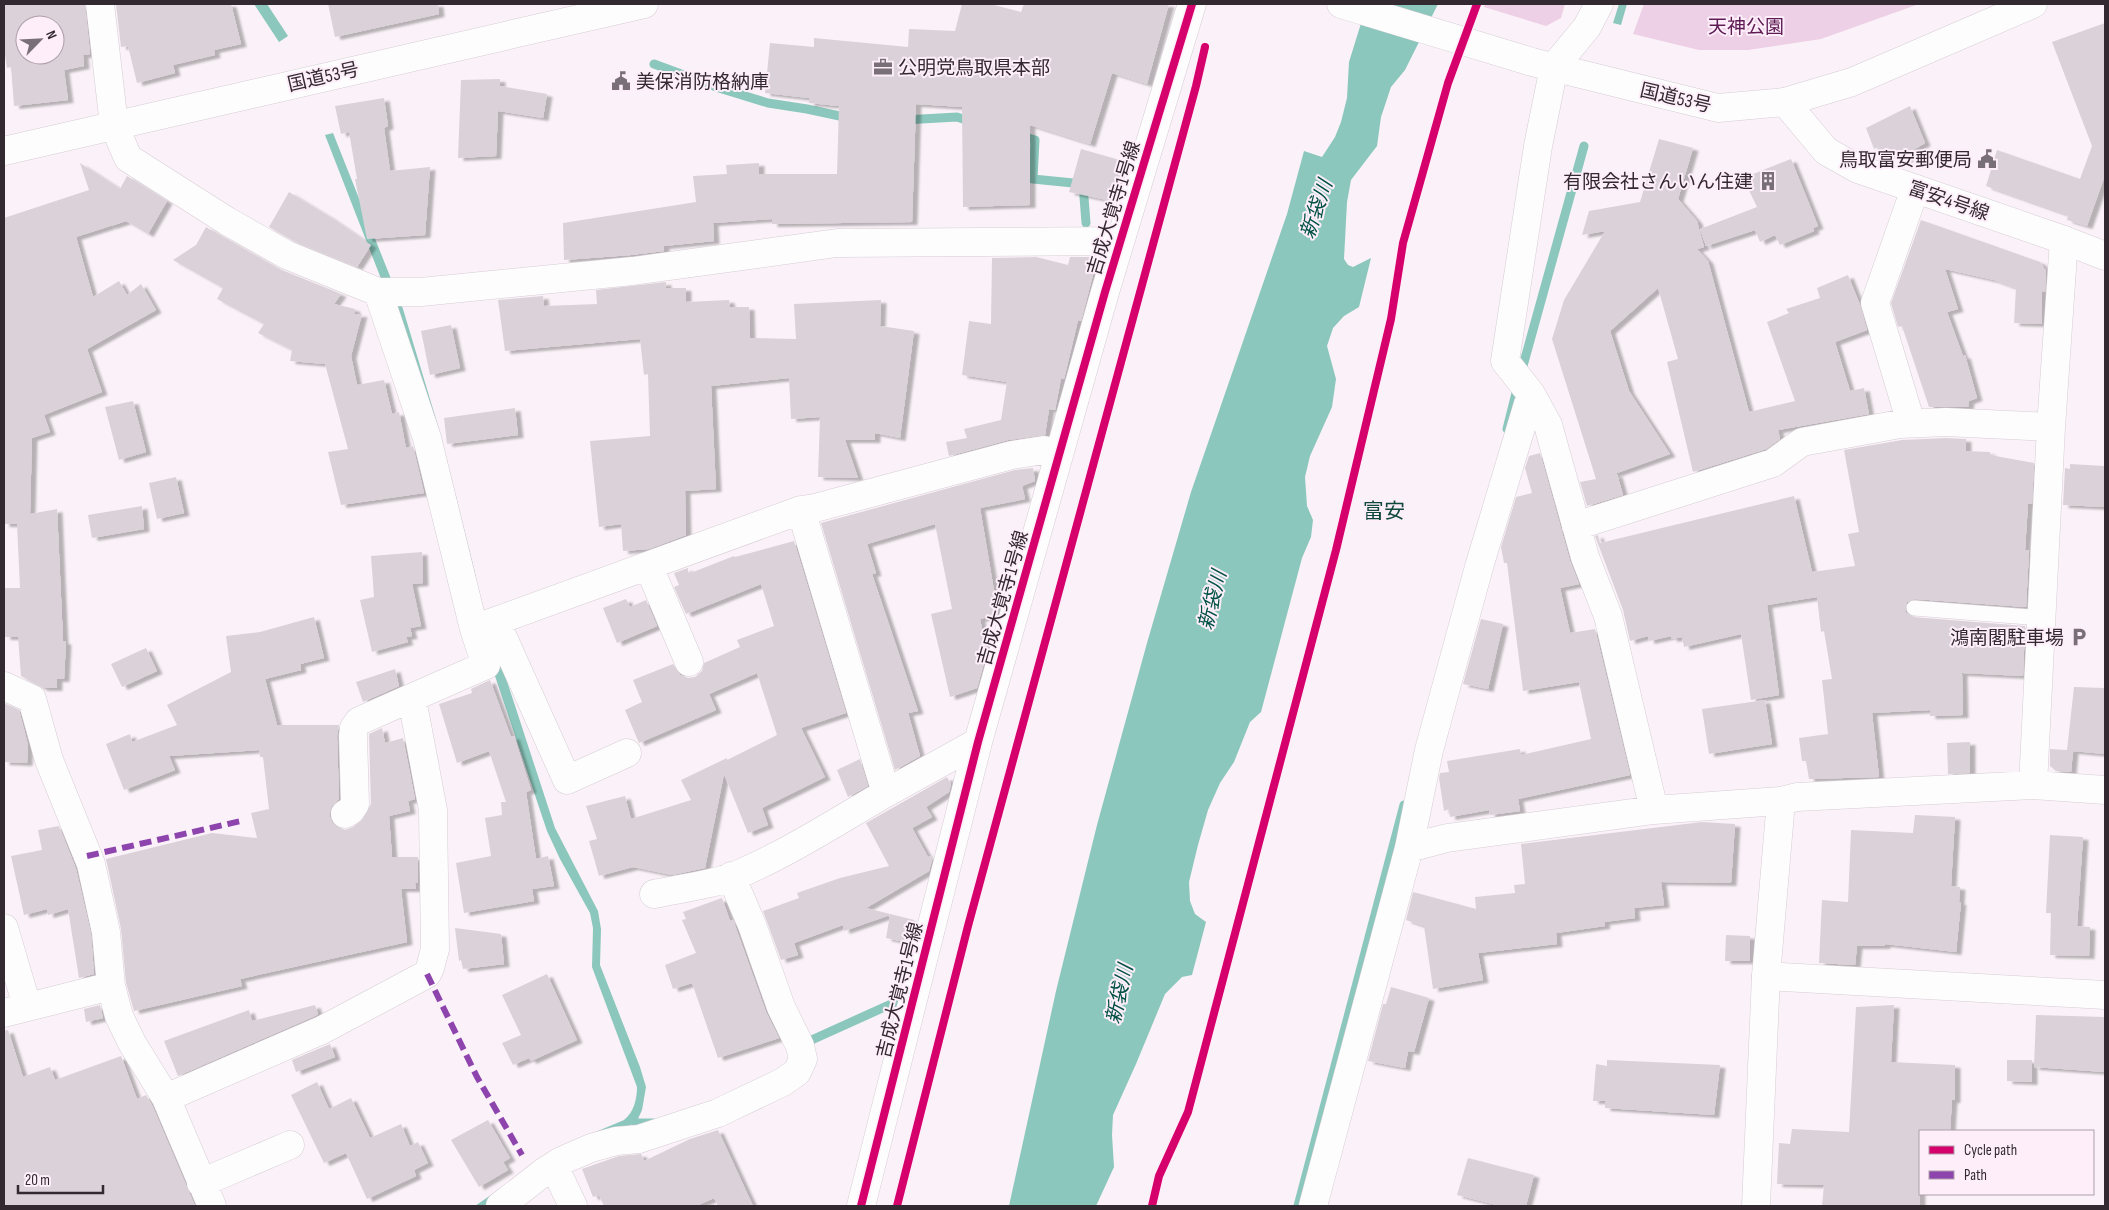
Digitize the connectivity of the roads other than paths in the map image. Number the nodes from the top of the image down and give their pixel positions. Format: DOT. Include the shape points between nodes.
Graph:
graph roads {
  1 [pos="100,4"];
  2 [pos="644,4"];
  3 [pos="1192,4"];
  4 [pos="1341,4"];
  5 [pos="1599,4"];
  6 [pos="2033,4"];
  7 [pos="577,11"];
  8 [pos="1543,64"];
  9 [pos="1785,102"];
  10 [pos="114,125"];
  11 [pos="4,151"];
  12 [pos="1915,189"];
  13 [pos="2064,240"];
  14 [pos="1120,241"];
  15 [pos="2105,256"];
  16 [pos="378,292"];
  17 [pos="1531,394"];
  18 [pos="1911,423"];
  19 [pos="2051,427"];
  20 [pos="1059,456"];
  21 [pos="801,510"];
  22 [pos="1576,526"];
  23 [pos="649,566"];
  24 [pos="1914,608"];
  25 [pos="2042,618"];
  26 [pos="485,625"];
  27 [pos="690,662"];
  28 [pos="4,686"];
  29 [pos="412,699"];
  30 [pos="978,742"];
  31 [pos="627,753"];
  32 [pos="2033,785"];
  33 [pos="2105,790"];
  34 [pos="886,793"];
  35 [pos="1781,801"];
  36 [pos="1654,810"];
  37 [pos="345,814"];
  38 [pos="1409,848"];
  39 [pos="731,876"];
  40 [pos="654,894"];
  41 [pos="4,928"];
  42 [pos="1766,976"];
  43 [pos="111,986"];
  44 [pos="2105,995"];
  45 [pos="15,1009"];
  46 [pos="166,1098"];
  47 [pos="290,1145"];
  48 [pos="554,1166"];
  49 [pos="207,1195"];
  50 [pos="500,1206"];
  51 [pos="573,1206"];
  52 [pos="861,1206"];
  53 [pos="1313,1206"];
  54 [pos="1756,1206"];
  1 -- 10 [label="main road"];
  2 -- 7 [label="main road, 国道53号"];
  3 -- 14 [label="main road, 吉成大覚寺1号線"];
  4 -- 8 [label="main road, 国道53号"];
  5 -- 8 [label="main road" via="1587,26"];
  6 -- 9 [label="main road, 国道53号" via="1852,82"];
  7 -- 10 [label="main road, 国道53号"];
  8 -- 9 [label="main road, 国道53号" via="1718,108"];
  8 -- 17 [label="main road" via="1538,146 1505,361"];
  9 -- 12 [label="main road, 富安4号線" via="1826,151 1858,169"];
  10 -- 11 [label="main road, 国道53号"];
  10 -- 16 [label="main road" via="128,158 227,222 287,255"];
  12 -- 13 [label="main road, 富安4号線"];
  12 -- 18 [label="main road" via="1875,303"];
  13 -- 15 [label="main road, 富安4号線"];
  13 -- 19 [label="main road"];
  14 -- 16 [label="main road" via="837,243 633,271 421,292"];
  14 -- 20 [label="main road, 吉成大覚寺1号線"];
  16 -- 26 [label="main road"];
  17 -- 22 [label="main road" via="1548,425"];
  17 -- 38 [label="main road" via="1429,750"];
  18 -- 19 [label="main road"];
  18 -- 22 [label="main road" via="1802,442 1773,463"];
  19 -- 25 [label="main road"];
  20 -- 21 [label="main road" via="1044,450 1012,455"];
  20 -- 30 [label="main road, 吉成大覚寺1号線"];
  21 -- 23 [label="main road"];
  21 -- 34 [label="main road"];
  22 -- 36 [label="main road" via="1608,616"];
  23 -- 26 [label="main road"];
  23 -- 27 [label="main road"];
  24 -- 25 [label="lane"];
  25 -- 32 [label="main road"];
  26 -- 29 [label="main road" via="486,666"];
  26 -- 31 [label="main road" via="567,780"];
  28 -- 43 [label="main road" via="32,699 48,760 90,864 106,932"];
  29 -- 37 [label="main road" via="366,717 354,728 355,804"];
  29 -- 46 [label="main road" via="433,810 435,949 427,974 322,1030"];
  30 -- 34 [label="main road"];
  30 -- 52 [label="main road, 吉成大覚寺1号線"];
  32 -- 33 [label="main road"];
  32 -- 35 [label="main road" via="1797,797"];
  34 -- 39 [label="main road" via="813,836"];
  35 -- 36 [label="main road"];
  35 -- 42 [label="main road"];
  36 -- 38 [label="main road" via="1448,838"];
  38 -- 53 [label="main road"];
  39 -- 40 [label="main road"];
  39 -- 48 [label="main road" via="781,1007 800,1046 803,1059 797,1072 718,1113 639,1139 591,1148"];
  41 -- 45 [label="main road"];
  42 -- 44 [label="main road"];
  42 -- 54 [label="main road"];
  43 -- 45 [label="main road"];
  43 -- 46 [label="main road" via="124,1028"];
  46 -- 49 [label="main road"];
  47 -- 49 [label="main road"];
  48 -- 50 [label="main road"];
  48 -- 51 [label="main road"];
}
